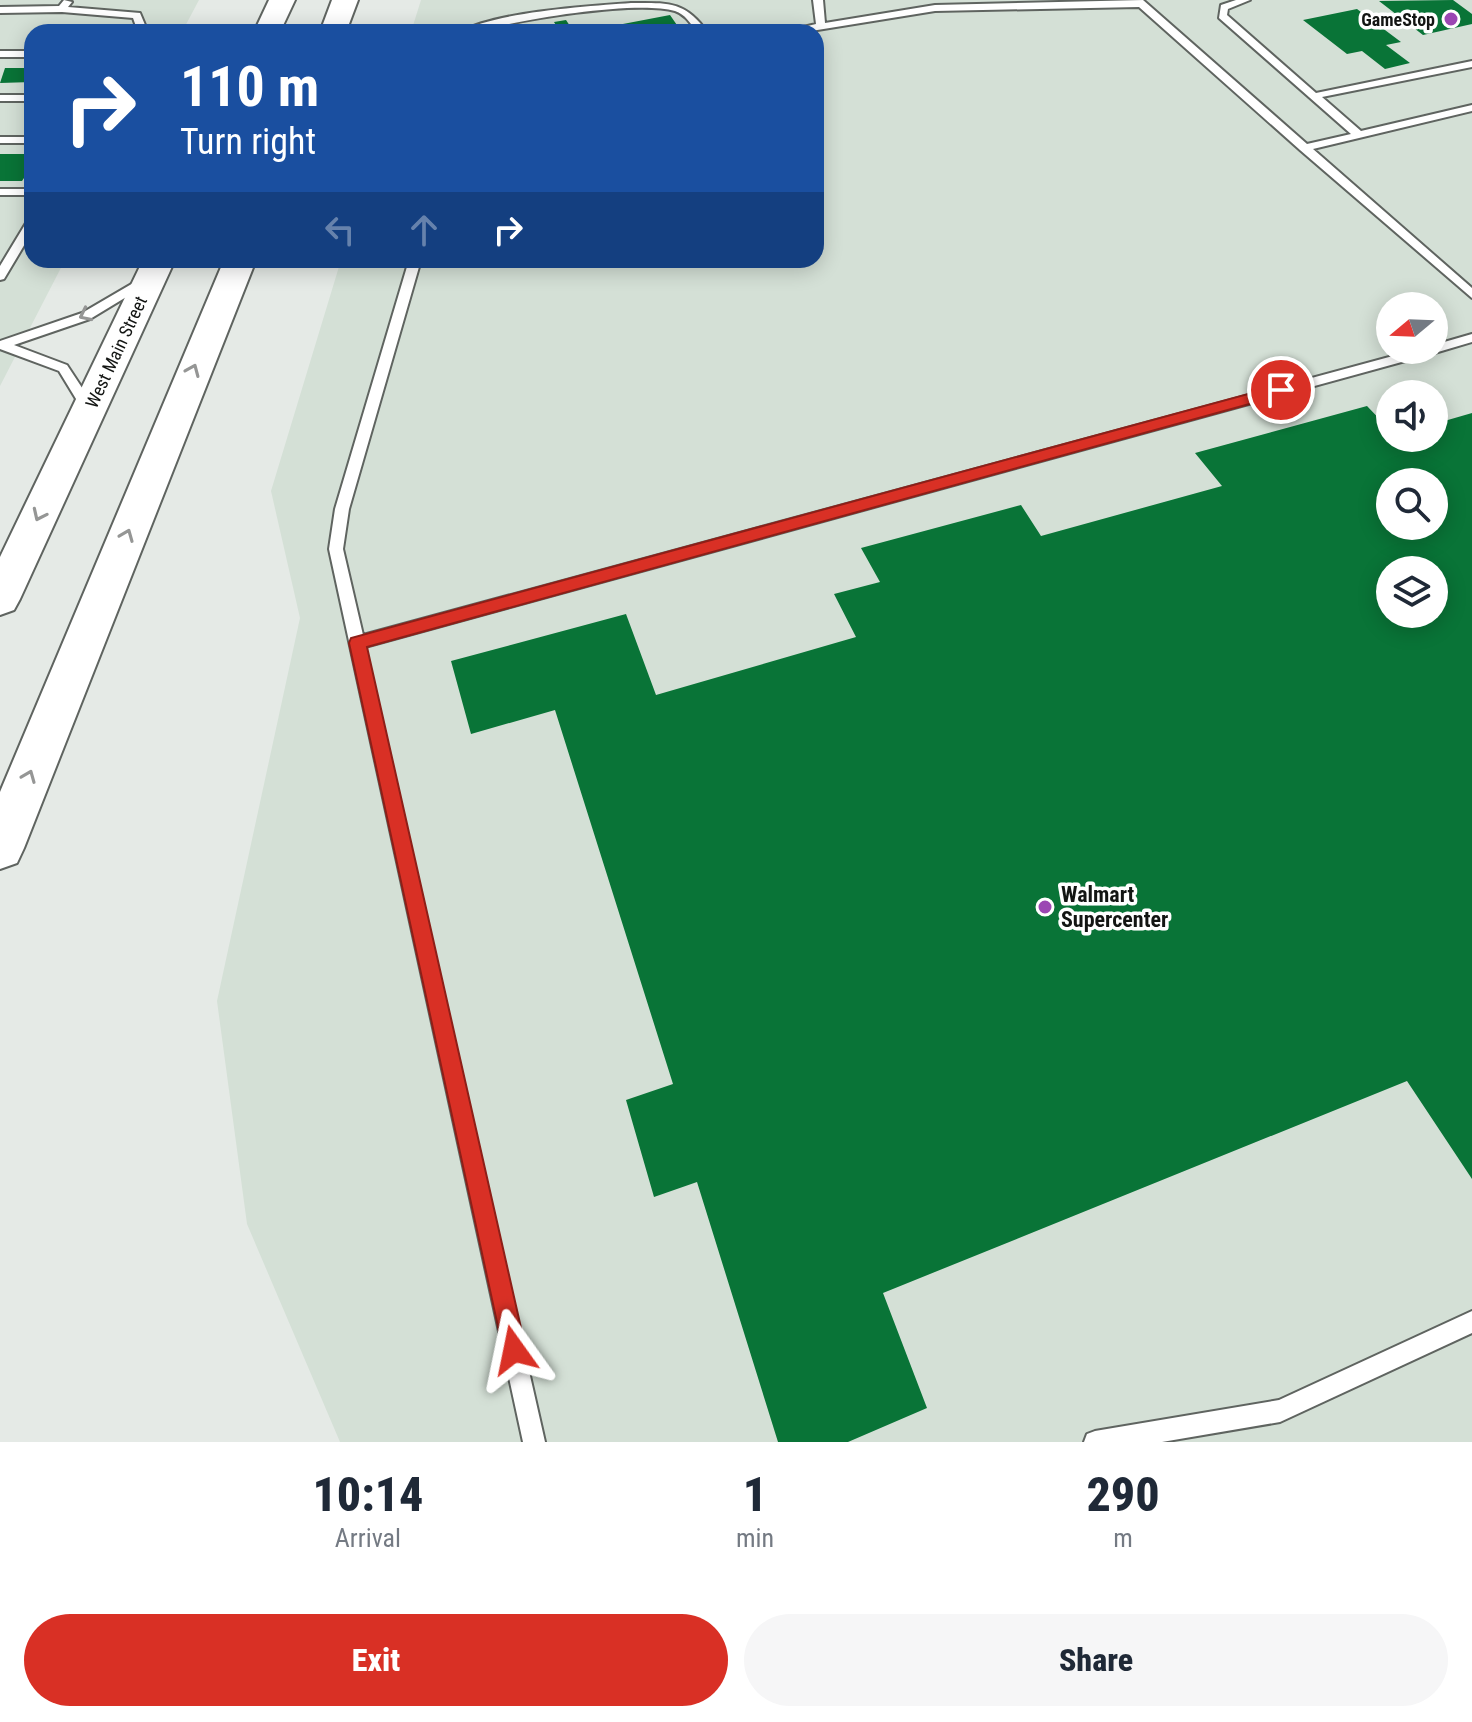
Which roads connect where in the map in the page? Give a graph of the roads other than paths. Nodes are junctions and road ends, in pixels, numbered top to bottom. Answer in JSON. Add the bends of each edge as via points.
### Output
{"nodes":[{"id":1,"x":282,"y":0,"type":"edge"},
{"id":2,"x":345,"y":0,"type":"edge"},
{"id":3,"x":818,"y":0,"type":"edge"},
{"id":4,"x":1245,"y":0,"type":"edge"},
{"id":5,"x":1138,"y":2,"type":"edge"},
{"id":6,"x":65,"y":5,"type":"edge"},
{"id":7,"x":0,"y":10,"type":"edge"},
{"id":8,"x":140,"y":24,"type":"edge"},
{"id":9,"x":271,"y":24,"type":"edge"},
{"id":10,"x":336,"y":24,"type":"edge"},
{"id":11,"x":510,"y":24,"type":"edge"},
{"id":12,"x":696,"y":24,"type":"edge"},
{"id":13,"x":821,"y":24,"type":"edge"},
{"id":14,"x":824,"y":26,"type":"edge"},
{"id":15,"x":0,"y":54,"type":"edge"},
{"id":16,"x":24,"y":54,"type":"edge"},
{"id":17,"x":1472,"y":64,"type":"edge"},
{"id":18,"x":1314,"y":96,"type":"junction"},
{"id":19,"x":0,"y":98,"type":"edge"},
{"id":20,"x":24,"y":98,"type":"edge"},
{"id":21,"x":1472,"y":108,"type":"edge"},
{"id":22,"x":1359,"y":135,"type":"junction"},
{"id":23,"x":0,"y":140,"type":"edge"},
{"id":24,"x":24,"y":140,"type":"edge"},
{"id":25,"x":1304,"y":148,"type":"junction"},
{"id":26,"x":0,"y":192,"type":"edge"},
{"id":27,"x":24,"y":192,"type":"edge"},
{"id":28,"x":24,"y":237,"type":"edge"},
{"id":29,"x":0,"y":244,"type":"edge"},
{"id":30,"x":19,"y":245,"type":"junction"},
{"id":31,"x":156,"y":268,"type":"edge"},
{"id":32,"x":237,"y":268,"type":"edge"},
{"id":33,"x":413,"y":268,"type":"edge"},
{"id":34,"x":0,"y":276,"type":"edge"},
{"id":35,"x":1472,"y":294,"type":"edge"},
{"id":36,"x":1472,"y":338,"type":"edge"},
{"id":37,"x":1,"y":345,"type":"edge"},
{"id":38,"x":1448,"y":345,"type":"edge"},
{"id":39,"x":1377,"y":364,"type":"edge"},
{"id":40,"x":89,"y":409,"type":"junction"},
{"id":41,"x":0,"y":599,"type":"edge"},
{"id":42,"x":357,"y":643,"type":"junction"},
{"id":43,"x":0,"y":848,"type":"edge"},
{"id":44,"x":1472,"y":1322,"type":"edge"},
{"id":45,"x":534,"y":1442,"type":"edge"},
{"id":46,"x":1095,"y":1442,"type":"edge"}],
"edges":[{"from":1,"to":9,"type":"main road"},
{"from":2,"to":10,"type":"main road"},
{"from":3,"to":13,"type":"lane"},
{"from":4,"to":18,"type":"lane","via":[[1224,7],[1222,16]]},
{"from":5,"to":14,"type":"lane","via":[[935,8]]},
{"from":5,"to":25,"type":"lane"},
{"from":6,"to":7,"type":"lane"},
{"from":6,"to":8,"type":"lane","via":[[137,15]]},
{"from":11,"to":12,"type":"lane","via":[[608,6],[677,8]]},
{"from":15,"to":16,"type":"lane"},
{"from":17,"to":18,"type":"lane"},
{"from":18,"to":22,"type":"lane"},
{"from":19,"to":20,"type":"lane"},
{"from":21,"to":22,"type":"lane"},
{"from":22,"to":25,"type":"lane"},
{"from":23,"to":24,"type":"lane"},
{"from":25,"to":35,"type":"lane"},
{"from":26,"to":27,"type":"lane"},
{"from":28,"to":30,"type":"lane"},
{"from":29,"to":30,"type":"lane"},
{"from":30,"to":34,"type":"lane"},
{"from":31,"to":37,"type":"lane","one_way":true,"via":[[86,316]]},
{"from":31,"to":40,"type":"main road","name":"West Main Street"},
{"from":43,"to":32,"type":"main road","one_way":true},
{"from":33,"to":42,"type":"lane","via":[[342,509],[336,549]]},
{"from":36,"to":38,"type":"lane"},
{"from":37,"to":40,"type":"lane","via":[[63,368]]},
{"from":39,"to":42,"type":"lane"},
{"from":40,"to":41,"type":"main road","name":"West Main Street","one_way":true},
{"from":42,"to":45,"type":"lane"},
{"from":44,"to":46,"type":"lane","via":[[1280,1411]]}]}
